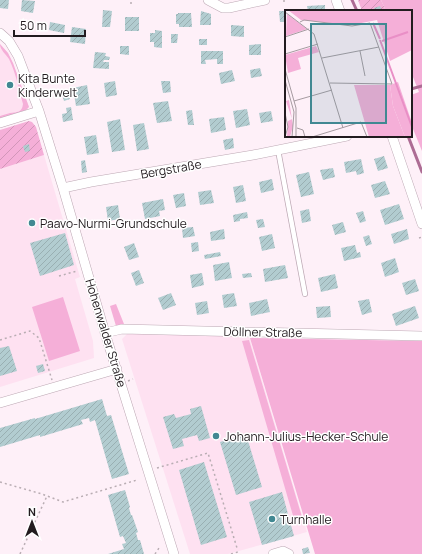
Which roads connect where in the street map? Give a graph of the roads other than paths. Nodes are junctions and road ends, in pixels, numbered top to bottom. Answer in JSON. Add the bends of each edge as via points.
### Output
{"nodes":[{"id":1,"x":208,"y":0,"type":"edge"},
{"id":2,"x":265,"y":0,"type":"edge"},
{"id":3,"x":336,"y":0,"type":"edge"},
{"id":4,"x":340,"y":10,"type":"edge"},
{"id":5,"x":0,"y":33,"type":"edge"},
{"id":6,"x":40,"y":111,"type":"junction"},
{"id":7,"x":0,"y":123,"type":"edge"},
{"id":8,"x":342,"y":137,"type":"edge"},
{"id":9,"x":392,"y":137,"type":"edge"},
{"id":10,"x":278,"y":150,"type":"junction"},
{"id":11,"x":63,"y":188,"type":"junction"},
{"id":12,"x":422,"y":224,"type":"edge"},
{"id":13,"x":305,"y":294,"type":"dead end"},
{"id":14,"x":105,"y":333,"type":"junction"},
{"id":15,"x":422,"y":336,"type":"edge"},
{"id":16,"x":117,"y":369,"type":"junction"},
{"id":17,"x":0,"y":403,"type":"edge"},
{"id":18,"x":174,"y":554,"type":"edge"},
{"id":19,"x":272,"y":554,"type":"edge"},
{"id":20,"x":289,"y":554,"type":"edge"}],
"edges":[{"from":1,"to":2,"type":"street","via":[[223,8],[229,8]]},
{"from":3,"to":4,"type":"street"},
{"from":5,"to":6,"type":"street","name":"Hohenwalder Straße","via":[[9,41],[18,56]]},
{"from":6,"to":7,"type":"street"},
{"from":6,"to":11,"type":"street","name":"Hohenwalder Straße"},
{"from":8,"to":10,"type":"street","name":"Bergstraße"},
{"from":9,"to":12,"type":"street"},
{"from":10,"to":11,"type":"street","name":"Bergstraße"},
{"from":10,"to":13,"type":"lane"},
{"from":11,"to":14,"type":"street","name":"Hohenwalder Straße"},
{"from":14,"to":15,"type":"street","name":"Döllner Straße","via":[[122,329],[244,328]]},
{"from":14,"to":16,"type":"street","name":"Hohenwalder Straße"},
{"from":16,"to":17,"type":"street"},
{"from":16,"to":18,"type":"street","name":"Hohenwalder Straße"},
{"from":19,"to":20,"type":"street","via":[[283,551]]}]}
